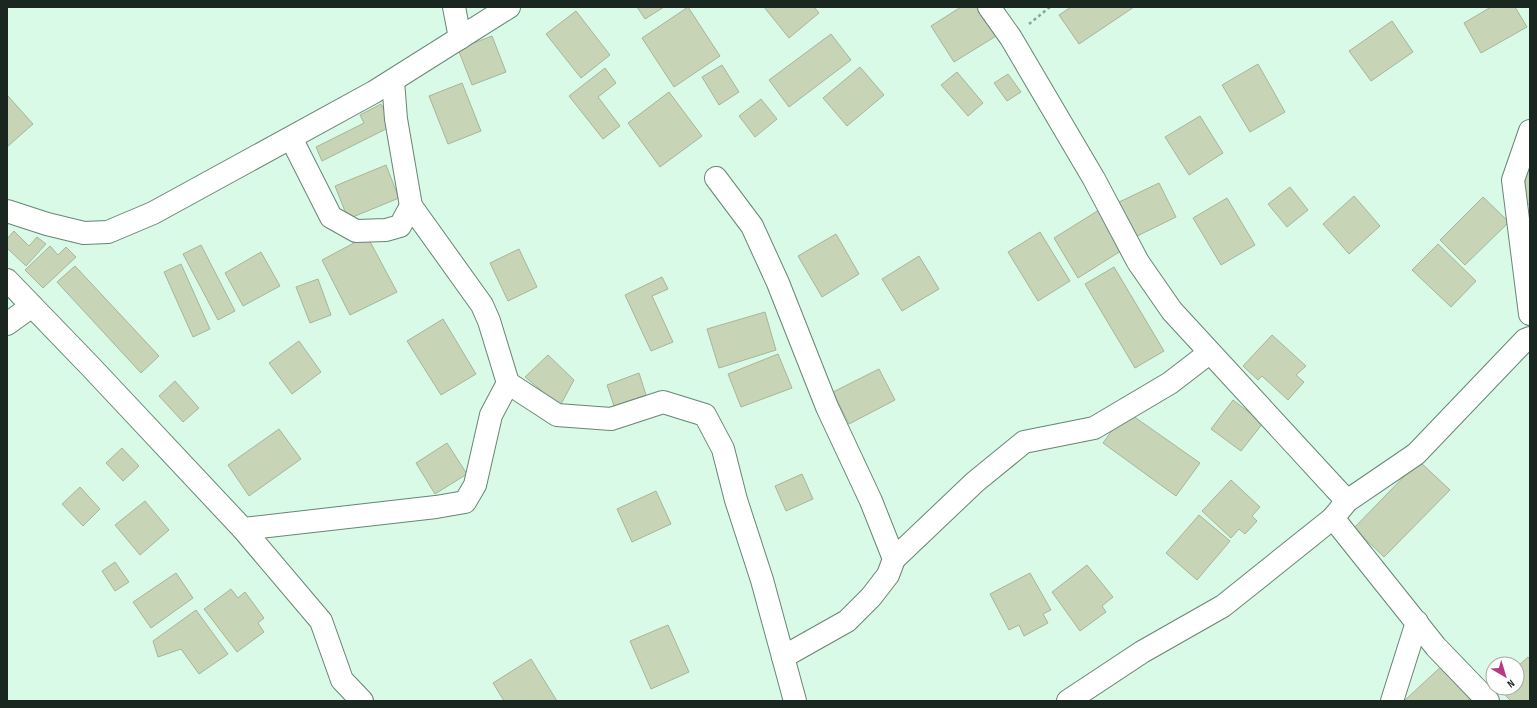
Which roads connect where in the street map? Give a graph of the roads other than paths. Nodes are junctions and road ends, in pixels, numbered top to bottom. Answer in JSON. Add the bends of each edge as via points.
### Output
{"nodes":[{"id":1,"x":454,"y":7,"type":"edge"},
{"id":2,"x":509,"y":7,"type":"edge"},
{"id":3,"x":989,"y":7,"type":"edge"},
{"id":4,"x":460,"y":38,"type":"junction"},
{"id":5,"x":393,"y":81,"type":"junction"},
{"id":6,"x":1530,"y":130,"type":"edge"},
{"id":7,"x":291,"y":138,"type":"junction"},
{"id":8,"x":716,"y":178,"type":"dead end"},
{"id":9,"x":411,"y":206,"type":"junction"},
{"id":10,"x":7,"y":211,"type":"edge"},
{"id":11,"x":7,"y":280,"type":"edge"},
{"id":12,"x":32,"y":306,"type":"junction"},
{"id":13,"x":1530,"y":314,"type":"edge"},
{"id":14,"x":7,"y":324,"type":"edge"},
{"id":15,"x":1530,"y":338,"type":"edge"},
{"id":16,"x":1209,"y":353,"type":"junction"},
{"id":17,"x":508,"y":384,"type":"junction"},
{"id":18,"x":1340,"y":509,"type":"junction"},
{"id":19,"x":243,"y":529,"type":"junction"},
{"id":20,"x":894,"y":559,"type":"junction"},
{"id":21,"x":1417,"y":622,"type":"junction"},
{"id":22,"x":783,"y":658,"type":"junction"},
{"id":23,"x":362,"y":701,"type":"edge"},
{"id":24,"x":795,"y":701,"type":"edge"},
{"id":25,"x":1068,"y":701,"type":"edge"},
{"id":26,"x":1392,"y":701,"type":"edge"},
{"id":27,"x":1488,"y":701,"type":"edge"}],
"edges":[{"from":1,"to":4,"type":"street"},
{"from":2,"to":4,"type":"street"},
{"from":3,"to":16,"type":"street","via":[[1011,38],[1090,172],[1138,262],[1172,311]]},
{"from":4,"to":5,"type":"street"},
{"from":5,"to":7,"type":"street"},
{"from":5,"to":9,"type":"street","via":[[396,119]]},
{"from":6,"to":13,"type":"street","via":[[1513,180]]},
{"from":7,"to":9,"type":"street","via":[[331,217],[356,231],[386,230],[400,226]]},
{"from":7,"to":10,"type":"street","via":[[153,213],[108,232],[84,233]]},
{"from":8,"to":20,"type":"street","via":[[752,226],[778,282],[827,407],[871,501]]},
{"from":9,"to":17,"type":"street","via":[[482,305]]},
{"from":11,"to":12,"type":"street"},
{"from":12,"to":14,"type":"street"},
{"from":12,"to":19,"type":"street"},
{"from":15,"to":18,"type":"street","via":[[1525,340],[1416,454]]},
{"from":16,"to":18,"type":"street"},
{"from":16,"to":20,"type":"street","via":[[1170,383],[1094,428],[1024,442],[975,482]]},
{"from":17,"to":19,"type":"street","via":[[491,415],[475,485],[465,502]]},
{"from":17,"to":22,"type":"street","via":[[557,415],[611,418],[664,402],[705,415],[723,449]]},
{"from":18,"to":21,"type":"street"},
{"from":18,"to":25,"type":"street","via":[[1223,606],[1142,652]]},
{"from":19,"to":23,"type":"street","via":[[321,621],[342,680]]},
{"from":20,"to":22,"type":"street","via":[[888,575],[871,598],[847,621]]},
{"from":21,"to":26,"type":"street"},
{"from":21,"to":27,"type":"street","via":[[1436,647]]},
{"from":22,"to":24,"type":"street"}]}
